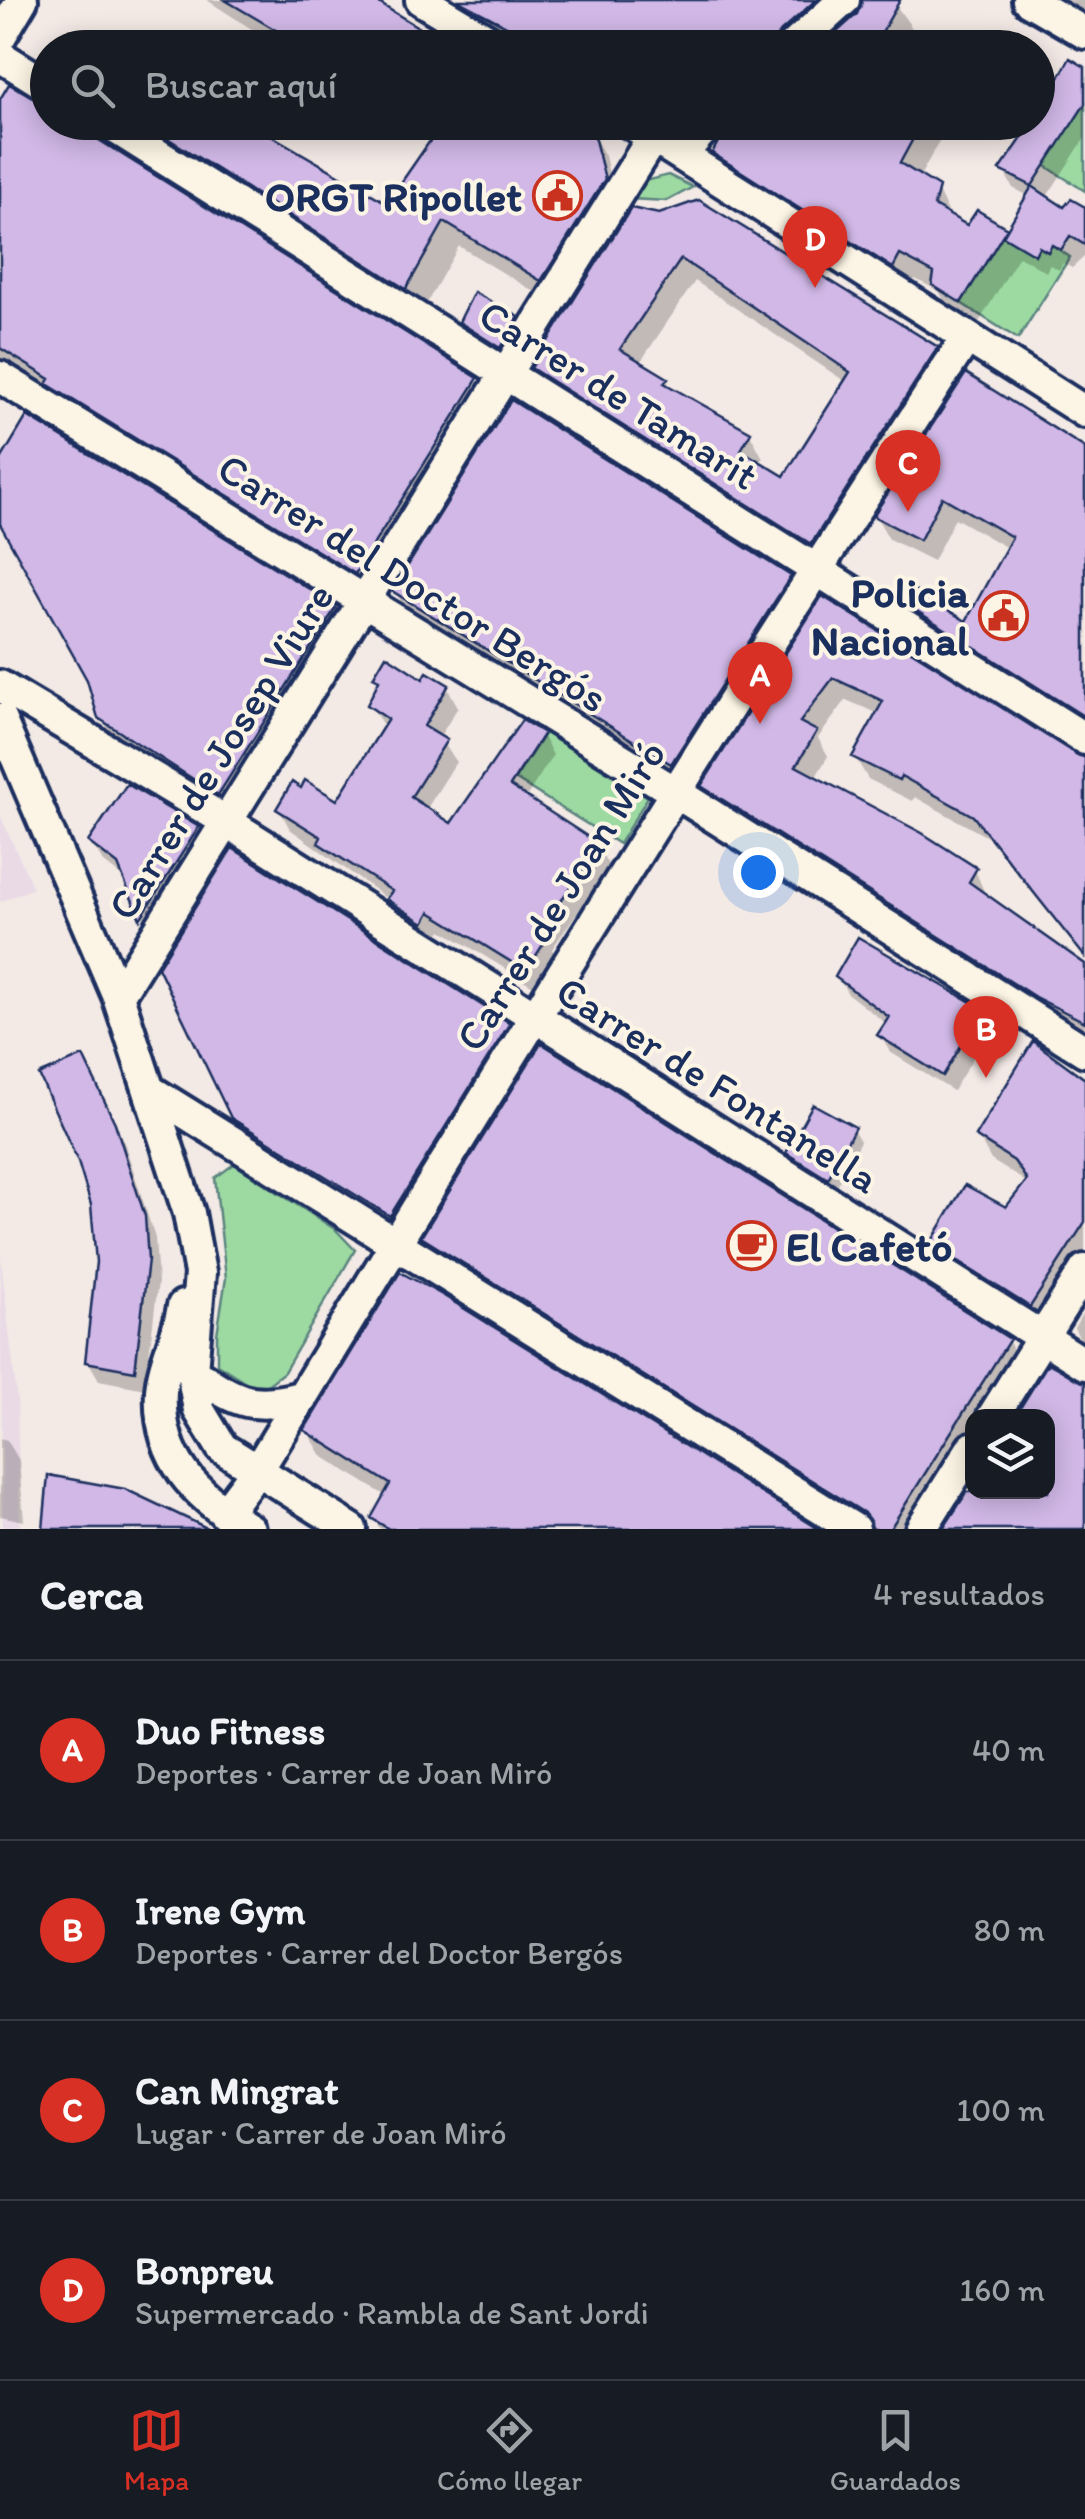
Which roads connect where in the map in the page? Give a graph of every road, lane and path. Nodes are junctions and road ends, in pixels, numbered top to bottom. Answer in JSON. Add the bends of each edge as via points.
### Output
{"nodes":[{"id":1,"x":22,"y":0,"type":"edge"},
{"id":2,"x":421,"y":0,"type":"edge"},
{"id":3,"x":844,"y":0,"type":"edge"},
{"id":4,"x":1028,"y":0,"type":"edge"},
{"id":5,"x":459,"y":10,"type":"edge"},
{"id":6,"x":481,"y":30,"type":"edge"},
{"id":7,"x":811,"y":30,"type":"edge"},
{"id":8,"x":1085,"y":33,"type":"edge"},
{"id":9,"x":0,"y":37,"type":"edge"},
{"id":10,"x":0,"y":56,"type":"edge"},
{"id":11,"x":30,"y":75,"type":"edge"},
{"id":12,"x":135,"y":140,"type":"edge"},
{"id":13,"x":638,"y":140,"type":"edge"},
{"id":14,"x":658,"y":140,"type":"edge"},
{"id":15,"x":694,"y":140,"type":"edge"},
{"id":16,"x":682,"y":154,"type":"junction"},
{"id":17,"x":966,"y":337,"type":"junction"},
{"id":18,"x":504,"y":372,"type":"junction"},
{"id":19,"x":0,"y":378,"type":"edge"},
{"id":20,"x":1085,"y":412,"type":"edge"},
{"id":21,"x":819,"y":570,"type":"junction"},
{"id":22,"x":362,"y":603,"type":"junction"},
{"id":23,"x":0,"y":686,"type":"edge"},
{"id":24,"x":0,"y":719,"type":"edge"},
{"id":25,"x":1085,"y":739,"type":"edge"},
{"id":26,"x":674,"y":792,"type":"junction"},
{"id":27,"x":224,"y":820,"type":"junction"},
{"id":28,"x":118,"y":996,"type":"junction"},
{"id":29,"x":533,"y":1019,"type":"junction"},
{"id":30,"x":1085,"y":1051,"type":"edge"},
{"id":31,"x":149,"y":1090,"type":"junction"},
{"id":32,"x":189,"y":1213,"type":"junction"},
{"id":33,"x":394,"y":1240,"type":"junction"},
{"id":34,"x":1085,"y":1270,"type":"edge"},
{"id":35,"x":1044,"y":1336,"type":"junction"},
{"id":36,"x":1085,"y":1364,"type":"edge"},
{"id":37,"x":192,"y":1371,"type":"junction"},
{"id":38,"x":300,"y":1397,"type":"junction"},
{"id":39,"x":997,"y":1409,"type":"edge"},
{"id":40,"x":965,"y":1459,"type":"edge"},
{"id":41,"x":257,"y":1470,"type":"junction"},
{"id":42,"x":236,"y":1515,"type":"edge"},
{"id":43,"x":351,"y":1529,"type":"edge"},
{"id":44,"x":854,"y":1529,"type":"edge"},
{"id":45,"x":921,"y":1529,"type":"edge"}],
"edges":[{"from":1,"to":9,"type":"street"},
{"from":2,"to":5,"type":"street"},
{"from":3,"to":7,"type":"street"},
{"from":4,"to":8,"type":"street"},
{"from":5,"to":6,"type":"street"},
{"from":10,"to":11,"type":"street"},
{"from":12,"to":18,"type":"street","name":"Carrer de Tamarit"},
{"from":13,"to":18,"type":"street","name":"Carrer de Josep Viure","via":[[620,195]]},
{"from":14,"to":16,"type":"street"},
{"from":15,"to":16,"type":"street"},
{"from":16,"to":17,"type":"street"},
{"from":17,"to":20,"type":"street"},
{"from":17,"to":21,"type":"street","name":"Carrer de Joan Miró"},
{"from":18,"to":21,"type":"street","name":"Carrer de Tamarit"},
{"from":18,"to":22,"type":"street","name":"Carrer de Josep Viure"},
{"from":19,"to":22,"type":"street","name":"Carrer del Doctor Bergós"},
{"from":21,"to":25,"type":"street","name":"Carrer de Tamarit"},
{"from":21,"to":26,"type":"street","name":"Carrer de Joan Miró"},
{"from":22,"to":26,"type":"street","name":"Carrer del Doctor Bergós"},
{"from":22,"to":27,"type":"street","name":"Carrer de Josep Viure"},
{"from":23,"to":27,"type":"street","name":"Carrer de Fontanella"},
{"from":24,"to":28,"type":"street"},
{"from":26,"to":29,"type":"street","name":"Carrer de Joan Miró"},
{"from":26,"to":30,"type":"street","name":"Carrer del Doctor Bergós"},
{"from":27,"to":28,"type":"street","name":"Carrer de Josep Viure"},
{"from":27,"to":29,"type":"street","name":"Carrer de Fontanella"},
{"from":28,"to":31,"type":"street"},
{"from":29,"to":33,"type":"street","name":"Carrer de Joan Miró"},
{"from":29,"to":35,"type":"street","name":"Carrer de Fontanella"},
{"from":31,"to":32,"type":"street"},
{"from":31,"to":33,"type":"street"},
{"from":32,"to":37,"type":"street","via":[[200,1274]]},
{"from":32,"to":42,"type":"street","via":[[182,1312],[161,1390],[168,1445],[192,1488]]},
{"from":33,"to":38,"type":"street","name":"Carrer de Joan Miró"},
{"from":33,"to":44,"type":"street"},
{"from":34,"to":35,"type":"street"},
{"from":35,"to":36,"type":"street","name":"Carrer de Fontanella"},
{"from":35,"to":39,"type":"street"},
{"from":37,"to":38,"type":"street","via":[[238,1402]]},
{"from":37,"to":41,"type":"street","via":[[200,1410],[222,1448]]},
{"from":38,"to":41,"type":"street","name":"Carrer de Joan Miró"},
{"from":40,"to":45,"type":"street"},
{"from":41,"to":42,"type":"street","name":"Carrer de Joan Miró"},
{"from":41,"to":43,"type":"street"}]}
